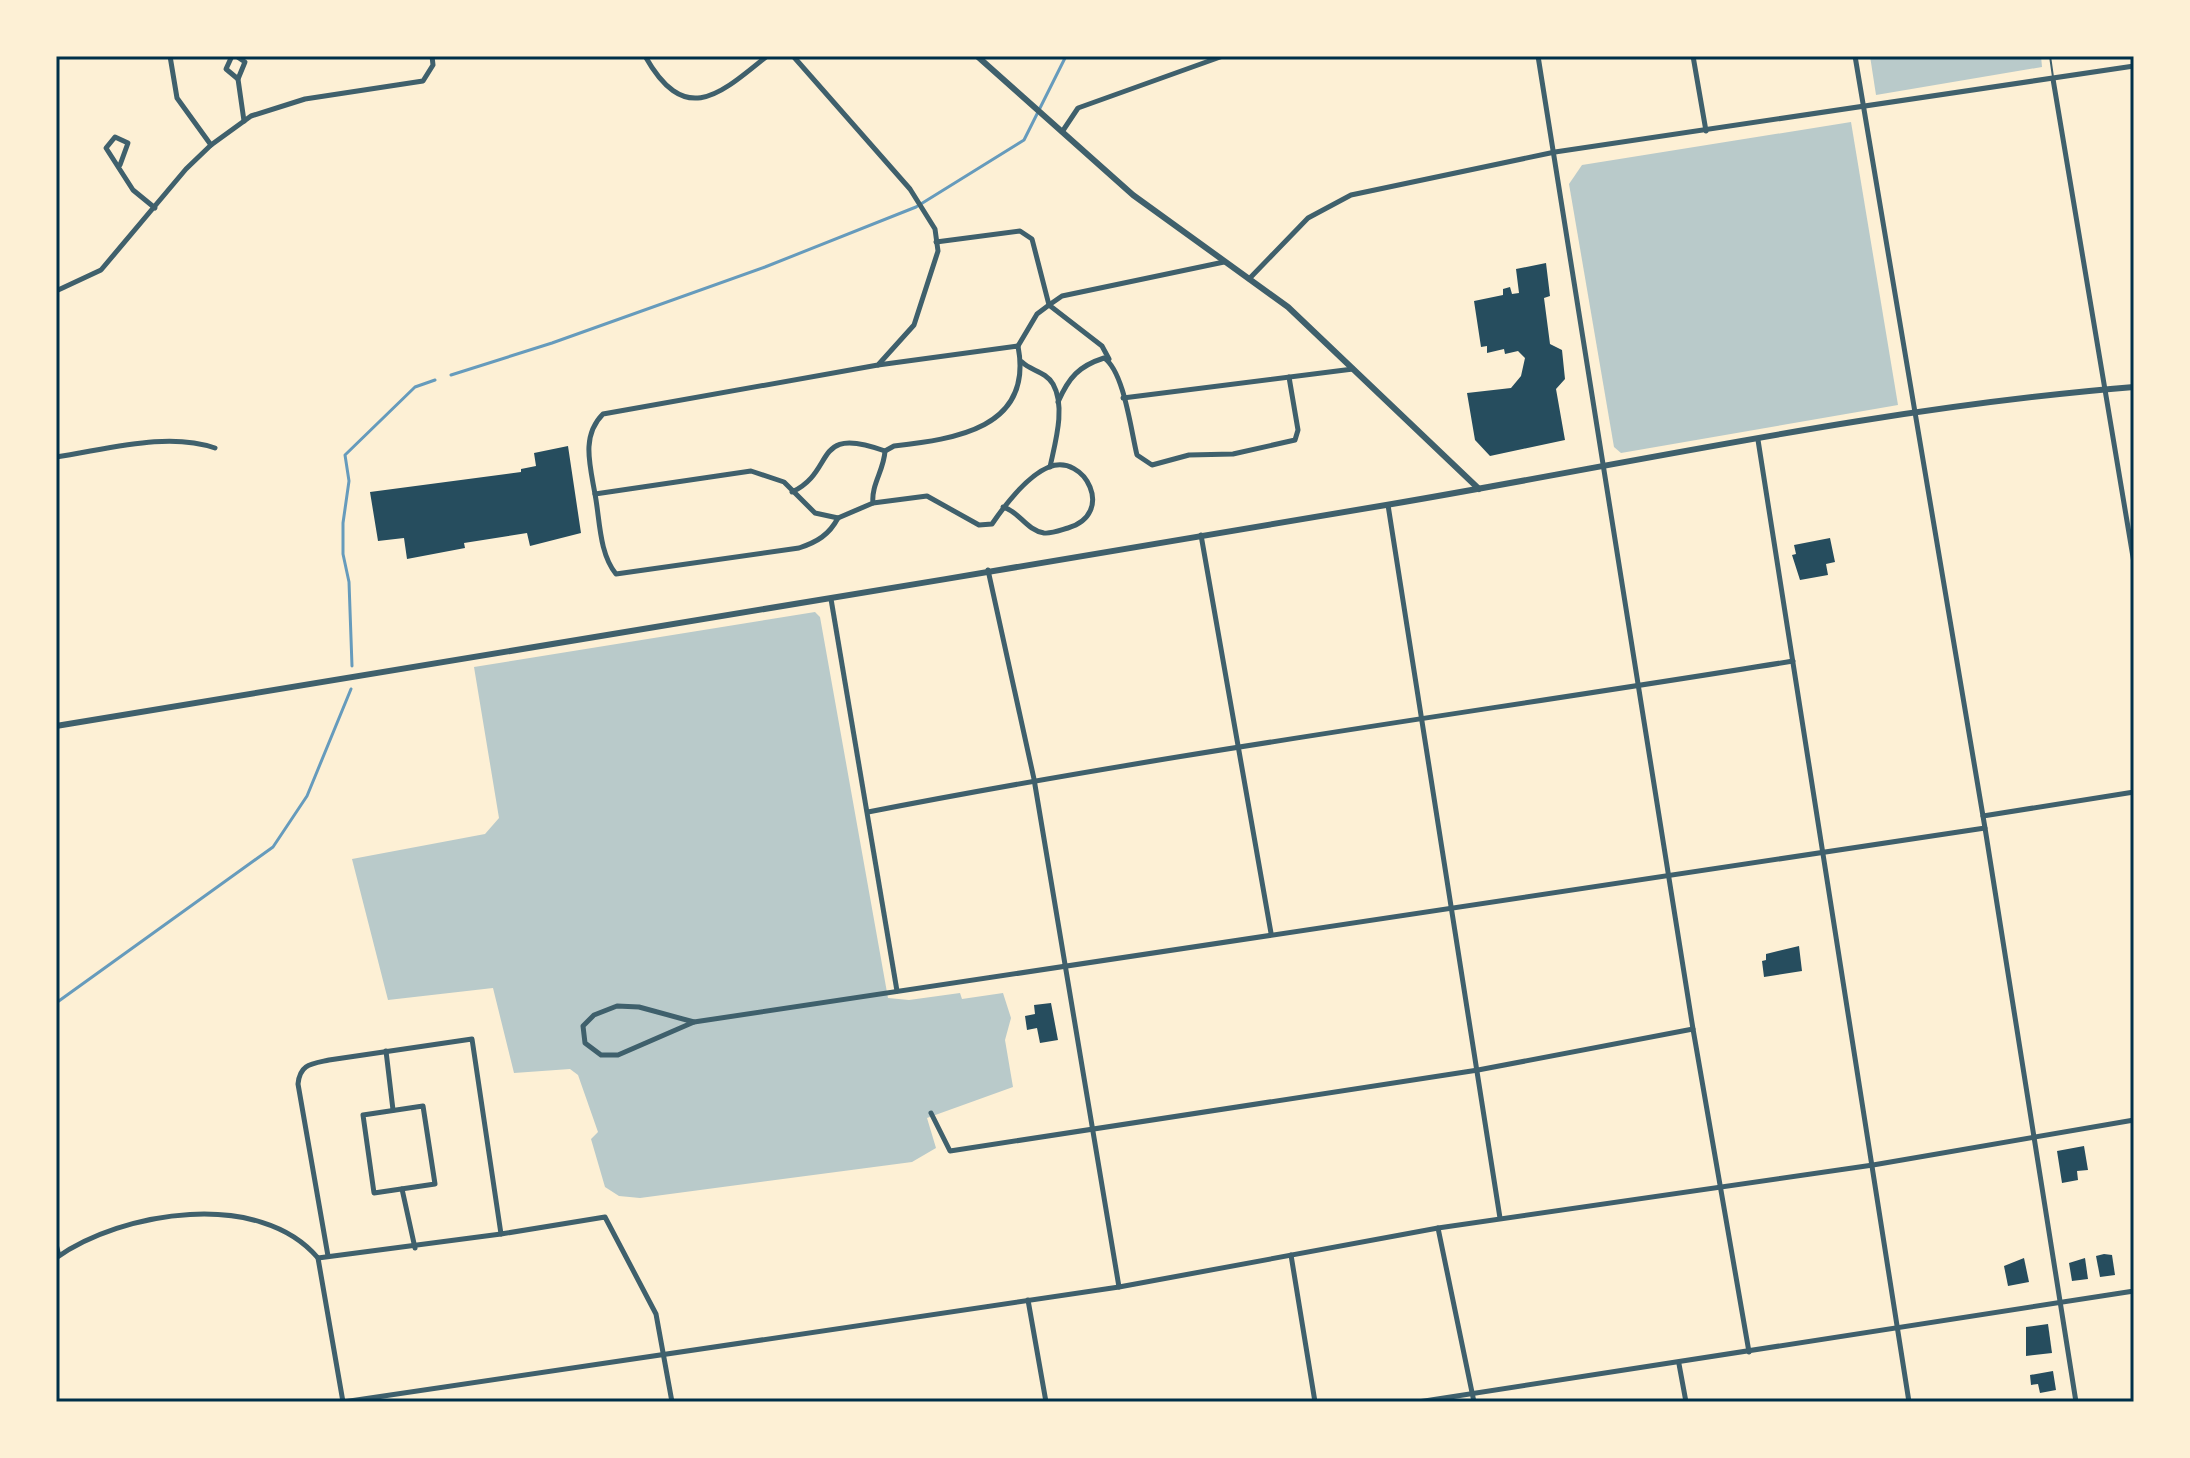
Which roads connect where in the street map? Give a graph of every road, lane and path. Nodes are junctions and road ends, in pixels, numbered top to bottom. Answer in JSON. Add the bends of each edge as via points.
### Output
{"nodes":[{"id":1,"x":170,"y":56,"type":"edge"},
{"id":2,"x":234,"y":56,"type":"edge"},
{"id":3,"x":432,"y":56,"type":"edge"},
{"id":4,"x":645,"y":56,"type":"edge"},
{"id":5,"x":767,"y":56,"type":"edge"},
{"id":6,"x":793,"y":56,"type":"edge"},
{"id":7,"x":977,"y":56,"type":"edge"},
{"id":8,"x":1223,"y":56,"type":"edge"},
{"id":9,"x":1538,"y":56,"type":"edge"},
{"id":10,"x":1693,"y":56,"type":"edge"},
{"id":11,"x":1855,"y":56,"type":"edge"},
{"id":12,"x":2050,"y":56,"type":"edge"},
{"id":13,"x":2134,"y":66,"type":"edge"},
{"id":14,"x":238,"y":79,"type":"junction"},
{"id":15,"x":2053,"y":79,"type":"junction"},
{"id":16,"x":1865,"y":108,"type":"junction"},
{"id":17,"x":244,"y":121,"type":"junction"},
{"id":18,"x":1706,"y":131,"type":"junction"},
{"id":19,"x":1062,"y":132,"type":"junction"},
{"id":20,"x":211,"y":145,"type":"junction"},
{"id":21,"x":1555,"y":152,"type":"junction"},
{"id":22,"x":120,"y":165,"type":"junction"},
{"id":23,"x":155,"y":208,"type":"junction"},
{"id":24,"x":936,"y":242,"type":"junction"},
{"id":25,"x":1224,"y":262,"type":"junction"},
{"id":26,"x":1249,"y":279,"type":"junction"},
{"id":27,"x":56,"y":291,"type":"edge"},
{"id":28,"x":1049,"y":305,"type":"junction"},
{"id":29,"x":1018,"y":346,"type":"junction"},
{"id":30,"x":1021,"y":361,"type":"junction"},
{"id":31,"x":1112,"y":363,"type":"junction"},
{"id":32,"x":878,"y":365,"type":"junction"},
{"id":33,"x":1353,"y":369,"type":"junction"},
{"id":34,"x":1289,"y":377,"type":"junction"},
{"id":35,"x":1067,"y":382,"type":"junction"},
{"id":36,"x":1053,"y":384,"type":"junction"},
{"id":37,"x":2134,"y":387,"type":"edge"},
{"id":38,"x":2105,"y":389,"type":"junction"},
{"id":39,"x":1123,"y":398,"type":"junction"},
{"id":40,"x":1058,"y":402,"type":"junction"},
{"id":41,"x":1915,"y":413,"type":"junction"},
{"id":42,"x":1758,"y":440,"type":"junction"},
{"id":43,"x":215,"y":448,"type":"dead end"},
{"id":44,"x":885,"y":451,"type":"junction"},
{"id":45,"x":56,"y":457,"type":"edge"},
{"id":46,"x":1605,"y":466,"type":"junction"},
{"id":47,"x":1050,"y":467,"type":"junction"},
{"id":48,"x":1479,"y":489,"type":"junction"},
{"id":49,"x":792,"y":492,"type":"junction"},
{"id":50,"x":595,"y":494,"type":"junction"},
{"id":51,"x":873,"y":503,"type":"junction"},
{"id":52,"x":1388,"y":505,"type":"junction"},
{"id":53,"x":1003,"y":507,"type":"junction"},
{"id":54,"x":838,"y":518,"type":"junction"},
{"id":55,"x":1200,"y":534,"type":"junction"},
{"id":56,"x":2134,"y":563,"type":"edge"},
{"id":57,"x":988,"y":570,"type":"junction"},
{"id":58,"x":831,"y":599,"type":"junction"},
{"id":59,"x":1793,"y":661,"type":"junction"},
{"id":60,"x":1640,"y":685,"type":"junction"},
{"id":61,"x":1421,"y":716,"type":"junction"},
{"id":62,"x":56,"y":725,"type":"edge"},
{"id":63,"x":1240,"y":748,"type":"junction"},
{"id":64,"x":1034,"y":779,"type":"junction"},
{"id":65,"x":2134,"y":792,"type":"edge"},
{"id":66,"x":868,"y":812,"type":"junction"},
{"id":67,"x":1983,"y":816,"type":"junction"},
{"id":68,"x":1985,"y":828,"type":"junction"},
{"id":69,"x":1821,"y":852,"type":"junction"},
{"id":70,"x":1668,"y":873,"type":"junction"},
{"id":71,"x":1451,"y":910,"type":"junction"},
{"id":72,"x":1271,"y":933,"type":"junction"},
{"id":73,"x":1064,"y":968,"type":"junction"},
{"id":74,"x":897,"y":991,"type":"junction"},
{"id":75,"x":694,"y":1022,"type":"junction"},
{"id":76,"x":1693,"y":1029,"type":"junction"},
{"id":77,"x":386,"y":1051,"type":"junction"},
{"id":78,"x":1478,"y":1070,"type":"junction"},
{"id":79,"x":393,"y":1110,"type":"junction"},
{"id":80,"x":931,"y":1113,"type":"dead end"},
{"id":81,"x":2134,"y":1120,"type":"edge"},
{"id":82,"x":1094,"y":1132,"type":"junction"},
{"id":83,"x":2034,"y":1137,"type":"junction"},
{"id":84,"x":1873,"y":1165,"type":"junction"},
{"id":85,"x":1721,"y":1187,"type":"junction"},
{"id":86,"x":402,"y":1189,"type":"junction"},
{"id":87,"x":1500,"y":1218,"type":"junction"},
{"id":88,"x":1438,"y":1228,"type":"junction"},
{"id":89,"x":501,"y":1234,"type":"junction"},
{"id":90,"x":56,"y":1238,"type":"edge"},
{"id":91,"x":415,"y":1248,"type":"junction"},
{"id":92,"x":1291,"y":1255,"type":"junction"},
{"id":93,"x":58,"y":1256,"type":"edge"},
{"id":94,"x":328,"y":1256,"type":"junction"},
{"id":95,"x":318,"y":1258,"type":"junction"},
{"id":96,"x":1119,"y":1287,"type":"junction"},
{"id":97,"x":2134,"y":1291,"type":"edge"},
{"id":98,"x":1028,"y":1300,"type":"junction"},
{"id":99,"x":2061,"y":1303,"type":"junction"},
{"id":100,"x":1899,"y":1329,"type":"junction"},
{"id":101,"x":1749,"y":1352,"type":"junction"},
{"id":102,"x":667,"y":1357,"type":"junction"},
{"id":103,"x":1679,"y":1364,"type":"junction"},
{"id":104,"x":1472,"y":1393,"type":"junction"},
{"id":105,"x":343,"y":1402,"type":"edge"},
{"id":106,"x":672,"y":1402,"type":"edge"},
{"id":107,"x":1046,"y":1402,"type":"edge"},
{"id":108,"x":1315,"y":1402,"type":"edge"},
{"id":109,"x":1418,"y":1402,"type":"edge"},
{"id":110,"x":1474,"y":1402,"type":"edge"},
{"id":111,"x":1686,"y":1402,"type":"edge"},
{"id":112,"x":1909,"y":1402,"type":"edge"},
{"id":113,"x":2076,"y":1402,"type":"edge"}],
"edges":[{"from":1,"to":20,"type":"street","via":[[177,98]]},
{"from":2,"to":14,"type":"street","via":[[226,69]]},
{"from":2,"to":14,"type":"street","via":[[245,62]]},
{"from":3,"to":17,"type":"street","via":[[423,81],[305,99]]},
{"from":4,"to":5,"type":"street","via":[[663,86],[682,96],[704,98],[728,87]]},
{"from":6,"to":24,"type":"street","via":[[918,200],[935,229]]},
{"from":7,"to":19,"type":"street"},
{"from":8,"to":19,"type":"street","via":[[1078,108]]},
{"from":9,"to":21,"type":"street"},
{"from":10,"to":18,"type":"street"},
{"from":11,"to":16,"type":"street"},
{"from":12,"to":15,"type":"lane"},
{"from":13,"to":15,"type":"street"},
{"from":14,"to":17,"type":"street"},
{"from":15,"to":16,"type":"street"},
{"from":15,"to":38,"type":"street"},
{"from":16,"to":18,"type":"street"},
{"from":16,"to":41,"type":"street"},
{"from":17,"to":20,"type":"street"},
{"from":18,"to":21,"type":"street"},
{"from":19,"to":25,"type":"street","via":[[1133,195]]},
{"from":20,"to":23,"type":"street"},
{"from":21,"to":26,"type":"street","via":[[1351,195],[1308,218]]},
{"from":21,"to":46,"type":"street"},
{"from":22,"to":22,"type":"street","via":[[106,148],[115,137],[128,143]]},
{"from":22,"to":23,"type":"street","via":[[133,190]]},
{"from":23,"to":27,"type":"street","via":[[101,270]]},
{"from":24,"to":28,"type":"street","via":[[1020,231],[1032,239]]},
{"from":24,"to":32,"type":"street","via":[[928,290],[914,325]]},
{"from":25,"to":26,"type":"street"},
{"from":25,"to":28,"type":"street","via":[[1062,296]]},
{"from":26,"to":33,"type":"street","via":[[1288,307]]},
{"from":28,"to":29,"type":"street","via":[[1037,314]]},
{"from":28,"to":31,"type":"street","via":[[1102,346]]},
{"from":29,"to":30,"type":"street"},
{"from":29,"to":32,"type":"street"},
{"from":30,"to":36,"type":"street"},
{"from":30,"to":44,"type":"street","via":[[1012,396],[986,425],[970,434]]},
{"from":31,"to":35,"type":"street","via":[[1104,358],[1082,365]]},
{"from":31,"to":39,"type":"street"},
{"from":32,"to":50,"type":"street","via":[[603,414],[591,426],[588,444]]},
{"from":33,"to":34,"type":"street"},
{"from":33,"to":48,"type":"street"},
{"from":34,"to":39,"type":"street"},
{"from":34,"to":39,"type":"street","via":[[1295,440],[1233,454],[1189,455],[1167,464],[1152,465],[1137,455]]},
{"from":35,"to":36,"type":"street"},
{"from":35,"to":40,"type":"street"},
{"from":36,"to":40,"type":"street"},
{"from":37,"to":38,"type":"street"},
{"from":38,"to":41,"type":"street"},
{"from":38,"to":56,"type":"street"},
{"from":40,"to":47,"type":"street"},
{"from":41,"to":42,"type":"street"},
{"from":41,"to":67,"type":"street"},
{"from":42,"to":46,"type":"street"},
{"from":42,"to":59,"type":"street"},
{"from":43,"to":45,"type":"street","via":[[198,442],[161,442]]},
{"from":44,"to":49,"type":"street","via":[[861,442],[841,442]]},
{"from":44,"to":51,"type":"street"},
{"from":46,"to":48,"type":"street"},
{"from":46,"to":60,"type":"street"},
{"from":47,"to":53,"type":"street"},
{"from":47,"to":53,"type":"street","via":[[1069,466],[1087,478],[1094,495],[1092,511],[1080,524],[1046,534]]},
{"from":48,"to":52,"type":"street"},
{"from":49,"to":50,"type":"street","via":[[784,482],[751,471]]},
{"from":49,"to":54,"type":"street","via":[[815,513]]},
{"from":50,"to":54,"type":"street","via":[[609,565],[616,574],[799,548],[832,530]]},
{"from":51,"to":53,"type":"street","via":[[927,496],[979,525],[992,524]]},
{"from":51,"to":54,"type":"street"},
{"from":52,"to":55,"type":"street"},
{"from":52,"to":61,"type":"street"},
{"from":55,"to":57,"type":"street"},
{"from":55,"to":63,"type":"street"},
{"from":57,"to":58,"type":"street"},
{"from":57,"to":64,"type":"street"},
{"from":58,"to":62,"type":"street"},
{"from":58,"to":66,"type":"street"},
{"from":59,"to":60,"type":"street"},
{"from":59,"to":69,"type":"street"},
{"from":60,"to":61,"type":"street"},
{"from":60,"to":70,"type":"street"},
{"from":61,"to":63,"type":"street"},
{"from":61,"to":71,"type":"street"},
{"from":63,"to":64,"type":"street"},
{"from":63,"to":72,"type":"street"},
{"from":64,"to":66,"type":"street"},
{"from":64,"to":73,"type":"street"},
{"from":65,"to":67,"type":"street"},
{"from":66,"to":74,"type":"street"},
{"from":67,"to":68,"type":"street"},
{"from":68,"to":69,"type":"street"},
{"from":68,"to":83,"type":"street"},
{"from":69,"to":70,"type":"street"},
{"from":69,"to":84,"type":"street"},
{"from":70,"to":71,"type":"street"},
{"from":70,"to":76,"type":"street"},
{"from":71,"to":72,"type":"street"},
{"from":71,"to":78,"type":"street"},
{"from":72,"to":73,"type":"street"},
{"from":73,"to":74,"type":"street"},
{"from":73,"to":82,"type":"street"},
{"from":74,"to":75,"type":"street"},
{"from":75,"to":75,"type":"street","via":[[622,1005],[591,1017],[582,1034],[594,1051],[612,1056]]},
{"from":76,"to":78,"type":"street"},
{"from":76,"to":85,"type":"street"},
{"from":77,"to":79,"type":"street"},
{"from":77,"to":89,"type":"street","via":[[472,1039]]},
{"from":77,"to":94,"type":"street","via":[[307,1064],[299,1072]]},
{"from":78,"to":82,"type":"street"},
{"from":78,"to":87,"type":"street"},
{"from":79,"to":86,"type":"street","via":[[363,1115],[374,1193]]},
{"from":79,"to":86,"type":"street","via":[[423,1106],[435,1184]]},
{"from":80,"to":82,"type":"street","via":[[950,1151]]},
{"from":81,"to":83,"type":"street"},
{"from":82,"to":96,"type":"street"},
{"from":83,"to":84,"type":"street"},
{"from":83,"to":99,"type":"street"},
{"from":84,"to":85,"type":"street"},
{"from":84,"to":100,"type":"street"},
{"from":85,"to":87,"type":"street"},
{"from":85,"to":101,"type":"street"},
{"from":86,"to":91,"type":"street"},
{"from":87,"to":88,"type":"street"},
{"from":88,"to":92,"type":"street"},
{"from":88,"to":104,"type":"street"},
{"from":89,"to":91,"type":"street"},
{"from":89,"to":102,"type":"street","via":[[605,1217],[656,1314]]},
{"from":90,"to":93,"type":"lane"},
{"from":91,"to":94,"type":"street"},
{"from":92,"to":96,"type":"street"},
{"from":92,"to":108,"type":"street"},
{"from":93,"to":95,"type":"street","via":[[101,1233],[172,1215],[256,1223],[295,1237]]},
{"from":94,"to":95,"type":"street"},
{"from":95,"to":105,"type":"street"},
{"from":96,"to":98,"type":"street"},
{"from":97,"to":99,"type":"street"},
{"from":98,"to":102,"type":"street"},
{"from":98,"to":107,"type":"street"},
{"from":99,"to":100,"type":"street"},
{"from":99,"to":113,"type":"street"},
{"from":100,"to":101,"type":"street"},
{"from":100,"to":112,"type":"street"},
{"from":101,"to":103,"type":"street"},
{"from":102,"to":105,"type":"street"},
{"from":102,"to":106,"type":"street"},
{"from":103,"to":104,"type":"street"},
{"from":103,"to":111,"type":"street"},
{"from":104,"to":109,"type":"street"},
{"from":104,"to":110,"type":"street"}]}
